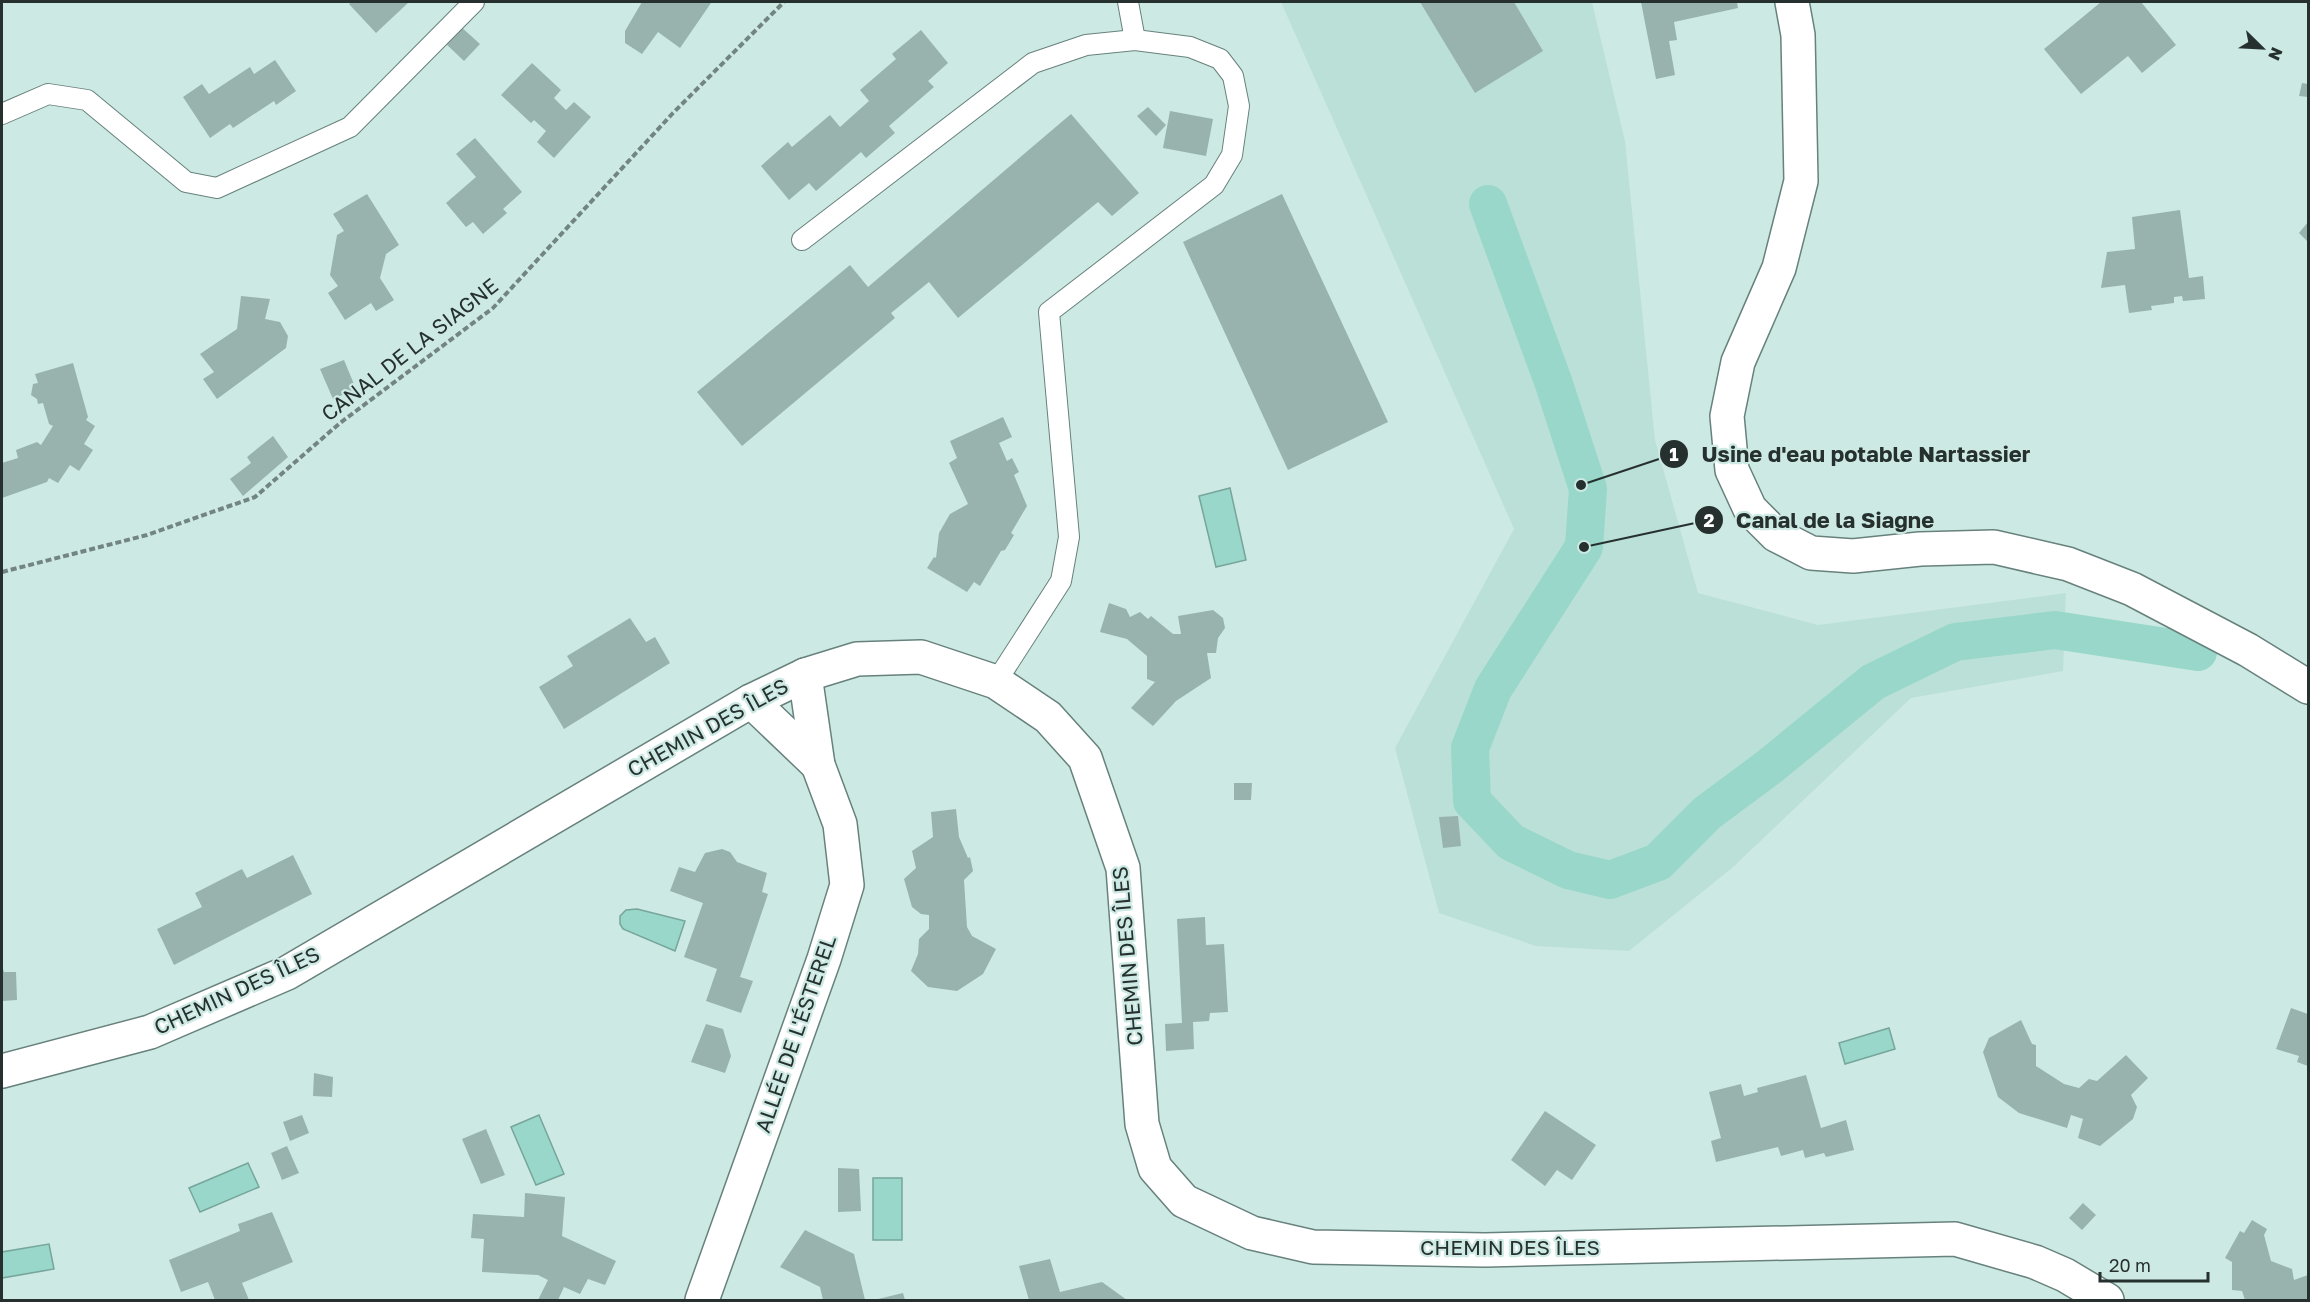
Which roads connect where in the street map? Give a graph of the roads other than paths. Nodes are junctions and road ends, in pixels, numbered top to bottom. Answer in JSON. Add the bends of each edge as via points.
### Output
{"nodes":[{"id":1,"x":474,"y":2,"type":"edge"},
{"id":2,"x":1128,"y":2,"type":"edge"},
{"id":3,"x":1792,"y":2,"type":"edge"},
{"id":4,"x":1135,"y":40,"type":"junction"},
{"id":5,"x":2,"y":114,"type":"edge"},
{"id":6,"x":802,"y":240,"type":"dead end"},
{"id":7,"x":805,"y":675,"type":"junction"},
{"id":8,"x":996,"y":682,"type":"junction"},
{"id":9,"x":2308,"y":687,"type":"edge"},
{"id":10,"x":751,"y":700,"type":"junction"},
{"id":11,"x":818,"y":765,"type":"junction"},
{"id":12,"x":2,"y":1071,"type":"edge"},
{"id":13,"x":702,"y":1300,"type":"edge"},
{"id":14,"x":2107,"y":1300,"type":"edge"}],
"edges":[{"from":1,"to":5,"type":"lane","via":[[350,127],[217,188],[186,182],[87,100],[48,94]]},
{"from":2,"to":4,"type":"lane"},
{"from":3,"to":9,"type":"street","via":[[1798,35],[1801,181],[1779,267],[1738,362],[1727,416],[1732,470],[1750,509],[1776,535],[1811,553],[1853,556],[1994,547],[2068,564],[2132,589],[2248,650]]},
{"from":4,"to":6,"type":"lane","via":[[1086,45],[1033,63]]},
{"from":4,"to":8,"type":"lane","via":[[1190,47],[1220,60],[1233,76],[1239,106],[1232,155],[1214,185],[1049,312],[1069,537],[1060,581]]},
{"from":7,"to":8,"type":"street","name":"CHEMIN DES ÎLES","via":[[857,659],[921,657]]},
{"from":7,"to":10,"type":"street","name":"CHEMIN DES ÎLES"},
{"from":7,"to":11,"type":"street","name":"ALLÉE DE L'ÉSTEREL"},
{"from":8,"to":14,"type":"street","name":"CHEMIN DES ÎLES","via":[[1048,717],[1085,759],[1123,868],[1142,1124],[1155,1168],[1184,1201],[1252,1233],[1313,1247],[1485,1250],[1955,1239],[2035,1262]]},
{"from":10,"to":11,"type":"street","name":"ALLÉE DE L'ÉSTEREL"},
{"from":10,"to":12,"type":"street","name":"CHEMIN DES ÎLES","via":[[287,973],[150,1032]]},
{"from":11,"to":13,"type":"street","name":"ALLÉE DE L'ÉSTEREL","via":[[840,824],[847,885]]}]}
